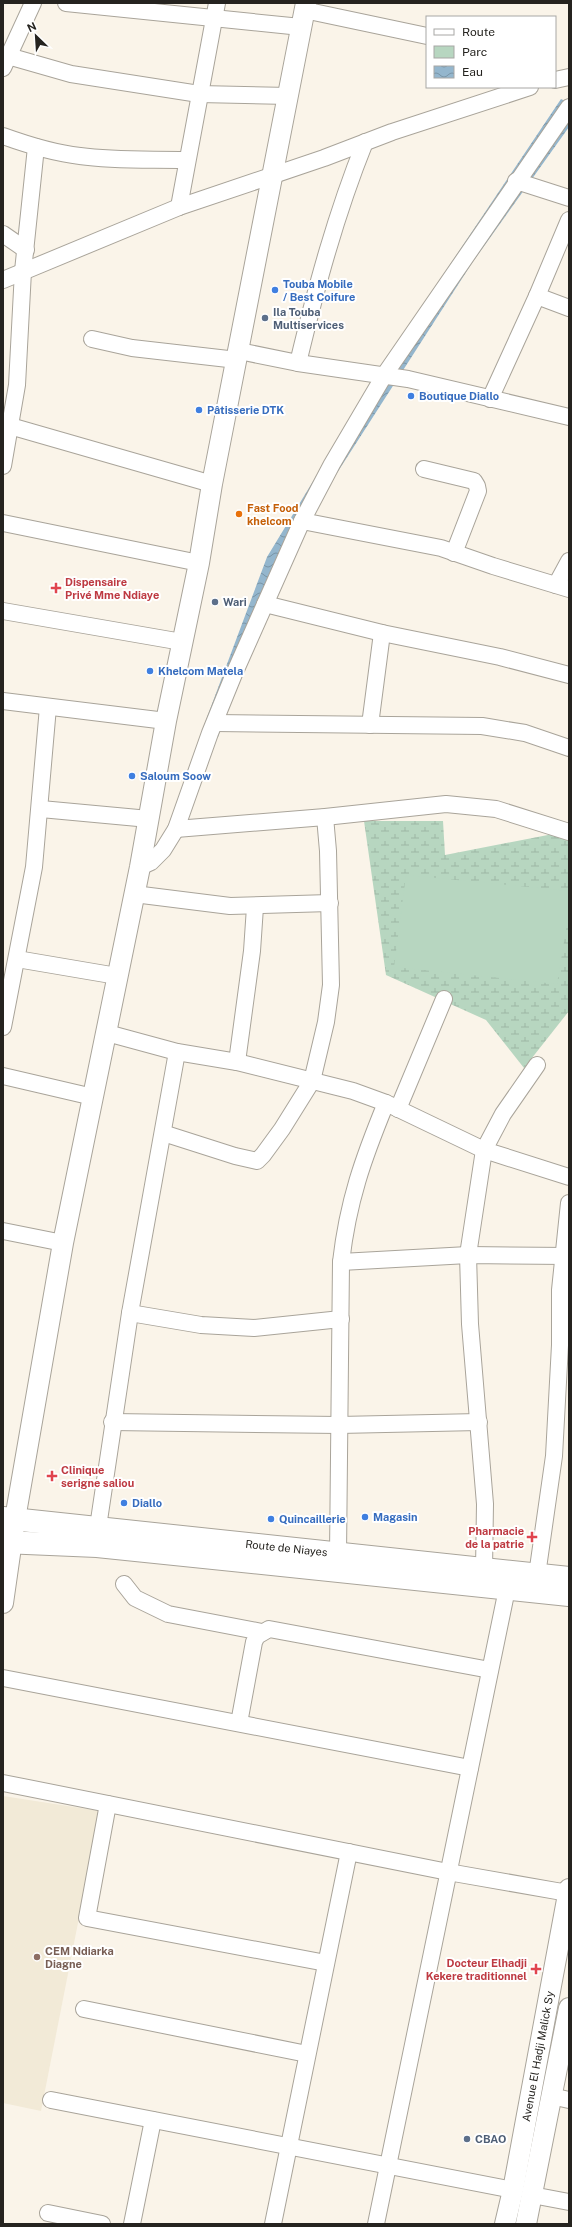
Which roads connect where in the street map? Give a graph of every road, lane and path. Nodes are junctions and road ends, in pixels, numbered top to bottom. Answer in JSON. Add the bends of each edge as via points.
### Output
{"nodes":[{"id":1,"x":33,"y":3,"type":"edge"},
{"id":2,"x":66,"y":3,"type":"edge"},
{"id":3,"x":216,"y":10,"type":"edge"},
{"id":4,"x":303,"y":13,"type":"edge"},
{"id":5,"x":426,"y":36,"type":"edge"},
{"id":6,"x":5,"y":62,"type":"edge"},
{"id":7,"x":569,"y":76,"type":"edge"},
{"id":8,"x":556,"y":80,"type":"edge"},
{"id":9,"x":526,"y":88,"type":"edge"},
{"id":10,"x":199,"y":94,"type":"junction"},
{"id":11,"x":289,"y":96,"type":"junction"},
{"id":12,"x":569,"y":107,"type":"edge"},
{"id":13,"x":3,"y":136,"type":"edge"},
{"id":14,"x":365,"y":142,"type":"junction"},
{"id":15,"x":36,"y":147,"type":"junction"},
{"id":16,"x":186,"y":160,"type":"junction"},
{"id":17,"x":272,"y":175,"type":"junction"},
{"id":18,"x":516,"y":181,"type":"junction"},
{"id":19,"x":569,"y":198,"type":"edge"},
{"id":20,"x":179,"y":208,"type":"junction"},
{"id":21,"x":569,"y":220,"type":"edge"},
{"id":22,"x":3,"y":234,"type":"edge"},
{"id":23,"x":26,"y":250,"type":"junction"},
{"id":24,"x":23,"y":271,"type":"junction"},
{"id":25,"x":3,"y":280,"type":"edge"},
{"id":26,"x":537,"y":296,"type":"junction"},
{"id":27,"x":569,"y":308,"type":"edge"},
{"id":28,"x":92,"y":339,"type":"dead end"},
{"id":29,"x":238,"y":355,"type":"junction"},
{"id":30,"x":298,"y":364,"type":"junction"},
{"id":31,"x":385,"y":374,"type":"junction"},
{"id":32,"x":490,"y":399,"type":"junction"},
{"id":33,"x":569,"y":417,"type":"edge"},
{"id":34,"x":10,"y":426,"type":"junction"},
{"id":35,"x":3,"y":466,"type":"edge"},
{"id":36,"x":424,"y":470,"type":"dead end"},
{"id":37,"x":212,"y":484,"type":"junction"},
{"id":38,"x":302,"y":521,"type":"junction"},
{"id":39,"x":3,"y":523,"type":"edge"},
{"id":40,"x":454,"y":553,"type":"junction"},
{"id":41,"x":569,"y":561,"type":"edge"},
{"id":42,"x":199,"y":563,"type":"junction"},
{"id":43,"x":563,"y":587,"type":"edge"},
{"id":44,"x":265,"y":604,"type":"junction"},
{"id":45,"x":3,"y":611,"type":"edge"},
{"id":46,"x":382,"y":633,"type":"junction"},
{"id":47,"x":182,"y":642,"type":"junction"},
{"id":48,"x":569,"y":675,"type":"edge"},
{"id":49,"x":3,"y":701,"type":"edge"},
{"id":50,"x":48,"y":707,"type":"junction"},
{"id":51,"x":166,"y":721,"type":"junction"},
{"id":52,"x":215,"y":724,"type":"junction"},
{"id":53,"x":370,"y":725,"type":"junction"},
{"id":54,"x":569,"y":748,"type":"edge"},
{"id":55,"x":41,"y":809,"type":"junction"},
{"id":56,"x":325,"y":817,"type":"junction"},
{"id":57,"x":149,"y":819,"type":"junction"},
{"id":58,"x":176,"y":829,"type":"junction"},
{"id":59,"x":569,"y":832,"type":"edge"},
{"id":60,"x":140,"y":867,"type":"junction"},
{"id":61,"x":134,"y":894,"type":"junction"},
{"id":62,"x":330,"y":903,"type":"junction"},
{"id":63,"x":255,"y":907,"type":"junction"},
{"id":64,"x":17,"y":959,"type":"junction"},
{"id":65,"x":117,"y":976,"type":"junction"},
{"id":66,"x":444,"y":999,"type":"dead end"},
{"id":67,"x":3,"y":1027,"type":"edge"},
{"id":68,"x":106,"y":1033,"type":"junction"},
{"id":69,"x":177,"y":1052,"type":"junction"},
{"id":70,"x":236,"y":1062,"type":"junction"},
{"id":71,"x":537,"y":1065,"type":"dead end"},
{"id":72,"x":3,"y":1076,"type":"edge"},
{"id":73,"x":312,"y":1081,"type":"junction"},
{"id":74,"x":93,"y":1097,"type":"junction"},
{"id":75,"x":392,"y":1106,"type":"junction"},
{"id":76,"x":163,"y":1133,"type":"junction"},
{"id":77,"x":484,"y":1150,"type":"junction"},
{"id":78,"x":569,"y":1177,"type":"edge"},
{"id":79,"x":569,"y":1203,"type":"edge"},
{"id":80,"x":3,"y":1231,"type":"edge"},
{"id":81,"x":63,"y":1243,"type":"junction"},
{"id":82,"x":468,"y":1254,"type":"junction"},
{"id":83,"x":566,"y":1256,"type":"edge"},
{"id":84,"x":341,"y":1262,"type":"junction"},
{"id":85,"x":130,"y":1313,"type":"junction"},
{"id":86,"x":341,"y":1319,"type":"junction"},
{"id":87,"x":565,"y":1345,"type":"edge"},
{"id":88,"x":112,"y":1422,"type":"junction"},
{"id":89,"x":479,"y":1422,"type":"junction"},
{"id":90,"x":339,"y":1425,"type":"junction"},
{"id":91,"x":9,"y":1518,"type":"edge"},
{"id":92,"x":98,"y":1527,"type":"junction"},
{"id":93,"x":7,"y":1543,"type":"edge"},
{"id":94,"x":338,"y":1555,"type":"junction"},
{"id":95,"x":484,"y":1570,"type":"junction"},
{"id":96,"x":537,"y":1575,"type":"junction"},
{"id":97,"x":569,"y":1578,"type":"edge"},
{"id":98,"x":124,"y":1584,"type":"dead end"},
{"id":99,"x":506,"y":1589,"type":"junction"},
{"id":100,"x":569,"y":1595,"type":"edge"},
{"id":101,"x":3,"y":1603,"type":"edge"},
{"id":102,"x":262,"y":1632,"type":"junction"},
{"id":103,"x":490,"y":1670,"type":"junction"},
{"id":104,"x":3,"y":1678,"type":"edge"},
{"id":105,"x":238,"y":1723,"type":"junction"},
{"id":106,"x":470,"y":1768,"type":"junction"},
{"id":107,"x":3,"y":1783,"type":"edge"},
{"id":108,"x":108,"y":1804,"type":"junction"},
{"id":109,"x":349,"y":1852,"type":"junction"},
{"id":110,"x":448,"y":1872,"type":"junction"},
{"id":111,"x":569,"y":1891,"type":"edge"},
{"id":112,"x":326,"y":1963,"type":"junction"},
{"id":113,"x":569,"y":2008,"type":"edge"},
{"id":114,"x":84,"y":2009,"type":"dead end"},
{"id":115,"x":308,"y":2054,"type":"junction"},
{"id":116,"x":560,"y":2098,"type":"edge"},
{"id":117,"x":51,"y":2100,"type":"dead end"},
{"id":118,"x":153,"y":2120,"type":"junction"},
{"id":119,"x":288,"y":2147,"type":"junction"},
{"id":120,"x":388,"y":2166,"type":"junction"},
{"id":121,"x":513,"y":2190,"type":"junction"},
{"id":122,"x":532,"y":2195,"type":"junction"},
{"id":123,"x":569,"y":2202,"type":"edge"},
{"id":124,"x":48,"y":2213,"type":"dead end"},
{"id":125,"x":102,"y":2224,"type":"edge"},
{"id":126,"x":132,"y":2224,"type":"edge"},
{"id":127,"x":273,"y":2224,"type":"edge"},
{"id":128,"x":376,"y":2224,"type":"edge"},
{"id":129,"x":505,"y":2224,"type":"edge"},
{"id":130,"x":526,"y":2224,"type":"edge"}],
"edges":[{"from":1,"to":6,"type":"street"},
{"from":2,"to":3,"type":"street"},
{"from":3,"to":4,"type":"street"},
{"from":3,"to":10,"type":"street"},
{"from":4,"to":5,"type":"street"},
{"from":4,"to":11,"type":"street"},
{"from":6,"to":10,"type":"street"},
{"from":7,"to":8,"type":"street"},
{"from":9,"to":14,"type":"street"},
{"from":10,"to":11,"type":"street"},
{"from":10,"to":16,"type":"street"},
{"from":11,"to":17,"type":"street"},
{"from":12,"to":18,"type":"street"},
{"from":13,"to":15,"type":"street"},
{"from":14,"to":17,"type":"street"},
{"from":14,"to":30,"type":"street","via":[[326,255]]},
{"from":15,"to":16,"type":"street","via":[[79,156]]},
{"from":15,"to":23,"type":"street"},
{"from":16,"to":20,"type":"street"},
{"from":17,"to":20,"type":"street"},
{"from":17,"to":29,"type":"street"},
{"from":18,"to":19,"type":"street"},
{"from":18,"to":31,"type":"street"},
{"from":20,"to":24,"type":"street"},
{"from":21,"to":26,"type":"street"},
{"from":22,"to":23,"type":"street"},
{"from":23,"to":24,"type":"street"},
{"from":24,"to":25,"type":"street"},
{"from":24,"to":34,"type":"street","via":[[17,385]]},
{"from":26,"to":27,"type":"street"},
{"from":26,"to":32,"type":"street"},
{"from":28,"to":29,"type":"street","via":[[132,348]]},
{"from":29,"to":30,"type":"street"},
{"from":29,"to":37,"type":"street"},
{"from":30,"to":31,"type":"street"},
{"from":31,"to":32,"type":"street"},
{"from":31,"to":38,"type":"street"},
{"from":32,"to":33,"type":"street"},
{"from":34,"to":35,"type":"street"},
{"from":34,"to":37,"type":"street"},
{"from":36,"to":40,"type":"street","via":[[474,481],[478,486],[478,492]]},
{"from":37,"to":42,"type":"street"},
{"from":38,"to":40,"type":"street","via":[[433,546]]},
{"from":38,"to":44,"type":"street"},
{"from":39,"to":42,"type":"street"},
{"from":40,"to":43,"type":"street"},
{"from":41,"to":43,"type":"street"},
{"from":42,"to":47,"type":"street"},
{"from":44,"to":46,"type":"street"},
{"from":44,"to":52,"type":"street"},
{"from":45,"to":47,"type":"street"},
{"from":46,"to":48,"type":"street","via":[[500,657]]},
{"from":46,"to":53,"type":"street"},
{"from":47,"to":51,"type":"street"},
{"from":49,"to":50,"type":"street"},
{"from":50,"to":51,"type":"street"},
{"from":50,"to":55,"type":"street"},
{"from":51,"to":57,"type":"street"},
{"from":52,"to":53,"type":"street"},
{"from":52,"to":58,"type":"street"},
{"from":53,"to":54,"type":"street","via":[[439,724],[503,728],[525,732]]},
{"from":55,"to":57,"type":"street"},
{"from":55,"to":64,"type":"street","via":[[34,867]]},
{"from":56,"to":58,"type":"street"},
{"from":56,"to":59,"type":"street","via":[[446,804],[496,809]]},
{"from":56,"to":62,"type":"street"},
{"from":57,"to":60,"type":"street"},
{"from":58,"to":60,"type":"street","via":[[163,850],[151,862]]},
{"from":60,"to":61,"type":"street"},
{"from":61,"to":63,"type":"street","via":[[208,904]]},
{"from":61,"to":65,"type":"street"},
{"from":62,"to":63,"type":"street"},
{"from":62,"to":73,"type":"street","via":[[330,998]]},
{"from":63,"to":70,"type":"street","via":[[252,952]]},
{"from":64,"to":65,"type":"street"},
{"from":64,"to":67,"type":"street"},
{"from":65,"to":68,"type":"street"},
{"from":66,"to":75,"type":"street"},
{"from":68,"to":69,"type":"street"},
{"from":68,"to":74,"type":"street"},
{"from":69,"to":70,"type":"street"},
{"from":69,"to":76,"type":"street"},
{"from":70,"to":73,"type":"street"},
{"from":71,"to":77,"type":"street","via":[[503,1114]]},
{"from":72,"to":74,"type":"street"},
{"from":73,"to":75,"type":"street","via":[[353,1091]]},
{"from":73,"to":76,"type":"street","via":[[278,1134],[257,1161]]},
{"from":74,"to":81,"type":"street"},
{"from":75,"to":77,"type":"street"},
{"from":75,"to":84,"type":"street","via":[[359,1170]]},
{"from":76,"to":85,"type":"street"},
{"from":77,"to":78,"type":"street"},
{"from":77,"to":82,"type":"street"},
{"from":79,"to":83,"type":"street"},
{"from":80,"to":81,"type":"street"},
{"from":81,"to":91,"type":"street"},
{"from":82,"to":83,"type":"street"},
{"from":82,"to":84,"type":"street"},
{"from":82,"to":89,"type":"street","via":[[470,1324]]},
{"from":83,"to":87,"type":"street","via":[[560,1290]]},
{"from":84,"to":86,"type":"street"},
{"from":85,"to":86,"type":"street","via":[[201,1325],[254,1328]]},
{"from":85,"to":88,"type":"street"},
{"from":86,"to":90,"type":"street"},
{"from":87,"to":96,"type":"street","via":[[553,1469]]},
{"from":88,"to":90,"type":"street"},
{"from":88,"to":92,"type":"street"},
{"from":89,"to":90,"type":"street"},
{"from":89,"to":95,"type":"street","via":[[485,1504]]},
{"from":90,"to":94,"type":"street"},
{"from":91,"to":92,"type":"main road","name":"Route de Niayes"},
{"from":91,"to":93,"type":"street"},
{"from":92,"to":94,"type":"main road","name":"Route de Niayes"},
{"from":93,"to":99,"type":"main road","name":"Route de Niayes","via":[[97,1546]]},
{"from":93,"to":101,"type":"street"},
{"from":94,"to":95,"type":"main road","name":"Route de Niayes"},
{"from":95,"to":96,"type":"main road","name":"Route de Niayes"},
{"from":96,"to":97,"type":"main road","name":"Route de Niayes"},
{"from":98,"to":102,"type":"street","via":[[135,1598],[168,1614]]},
{"from":99,"to":100,"type":"main road","name":"Route de Niayes"},
{"from":99,"to":103,"type":"street"},
{"from":102,"to":103,"type":"street","via":[[269,1630]]},
{"from":102,"to":105,"type":"street","via":[[254,1642]]},
{"from":103,"to":106,"type":"street"},
{"from":104,"to":105,"type":"street"},
{"from":105,"to":106,"type":"street"},
{"from":106,"to":110,"type":"street"},
{"from":107,"to":108,"type":"street"},
{"from":108,"to":109,"type":"street"},
{"from":108,"to":112,"type":"street","via":[[87,1918]]},
{"from":109,"to":110,"type":"street"},
{"from":109,"to":112,"type":"street"},
{"from":110,"to":111,"type":"street"},
{"from":110,"to":120,"type":"street"},
{"from":111,"to":121,"type":"street","name":"Avenue El Hadji Malick Sy"},
{"from":112,"to":115,"type":"street"},
{"from":113,"to":116,"type":"street","name":"Avenue El Hadji Malick Sy"},
{"from":114,"to":115,"type":"street"},
{"from":115,"to":119,"type":"street"},
{"from":116,"to":122,"type":"street","name":"Avenue El Hadji Malick Sy"},
{"from":117,"to":118,"type":"street"},
{"from":118,"to":119,"type":"street"},
{"from":118,"to":126,"type":"street"},
{"from":119,"to":120,"type":"street"},
{"from":119,"to":127,"type":"street"},
{"from":120,"to":121,"type":"street"},
{"from":120,"to":128,"type":"street"},
{"from":121,"to":129,"type":"street","name":"Avenue El Hadji Malick Sy"},
{"from":122,"to":123,"type":"street"},
{"from":122,"to":130,"type":"street","name":"Avenue El Hadji Malick Sy"},
{"from":124,"to":125,"type":"street"}]}
